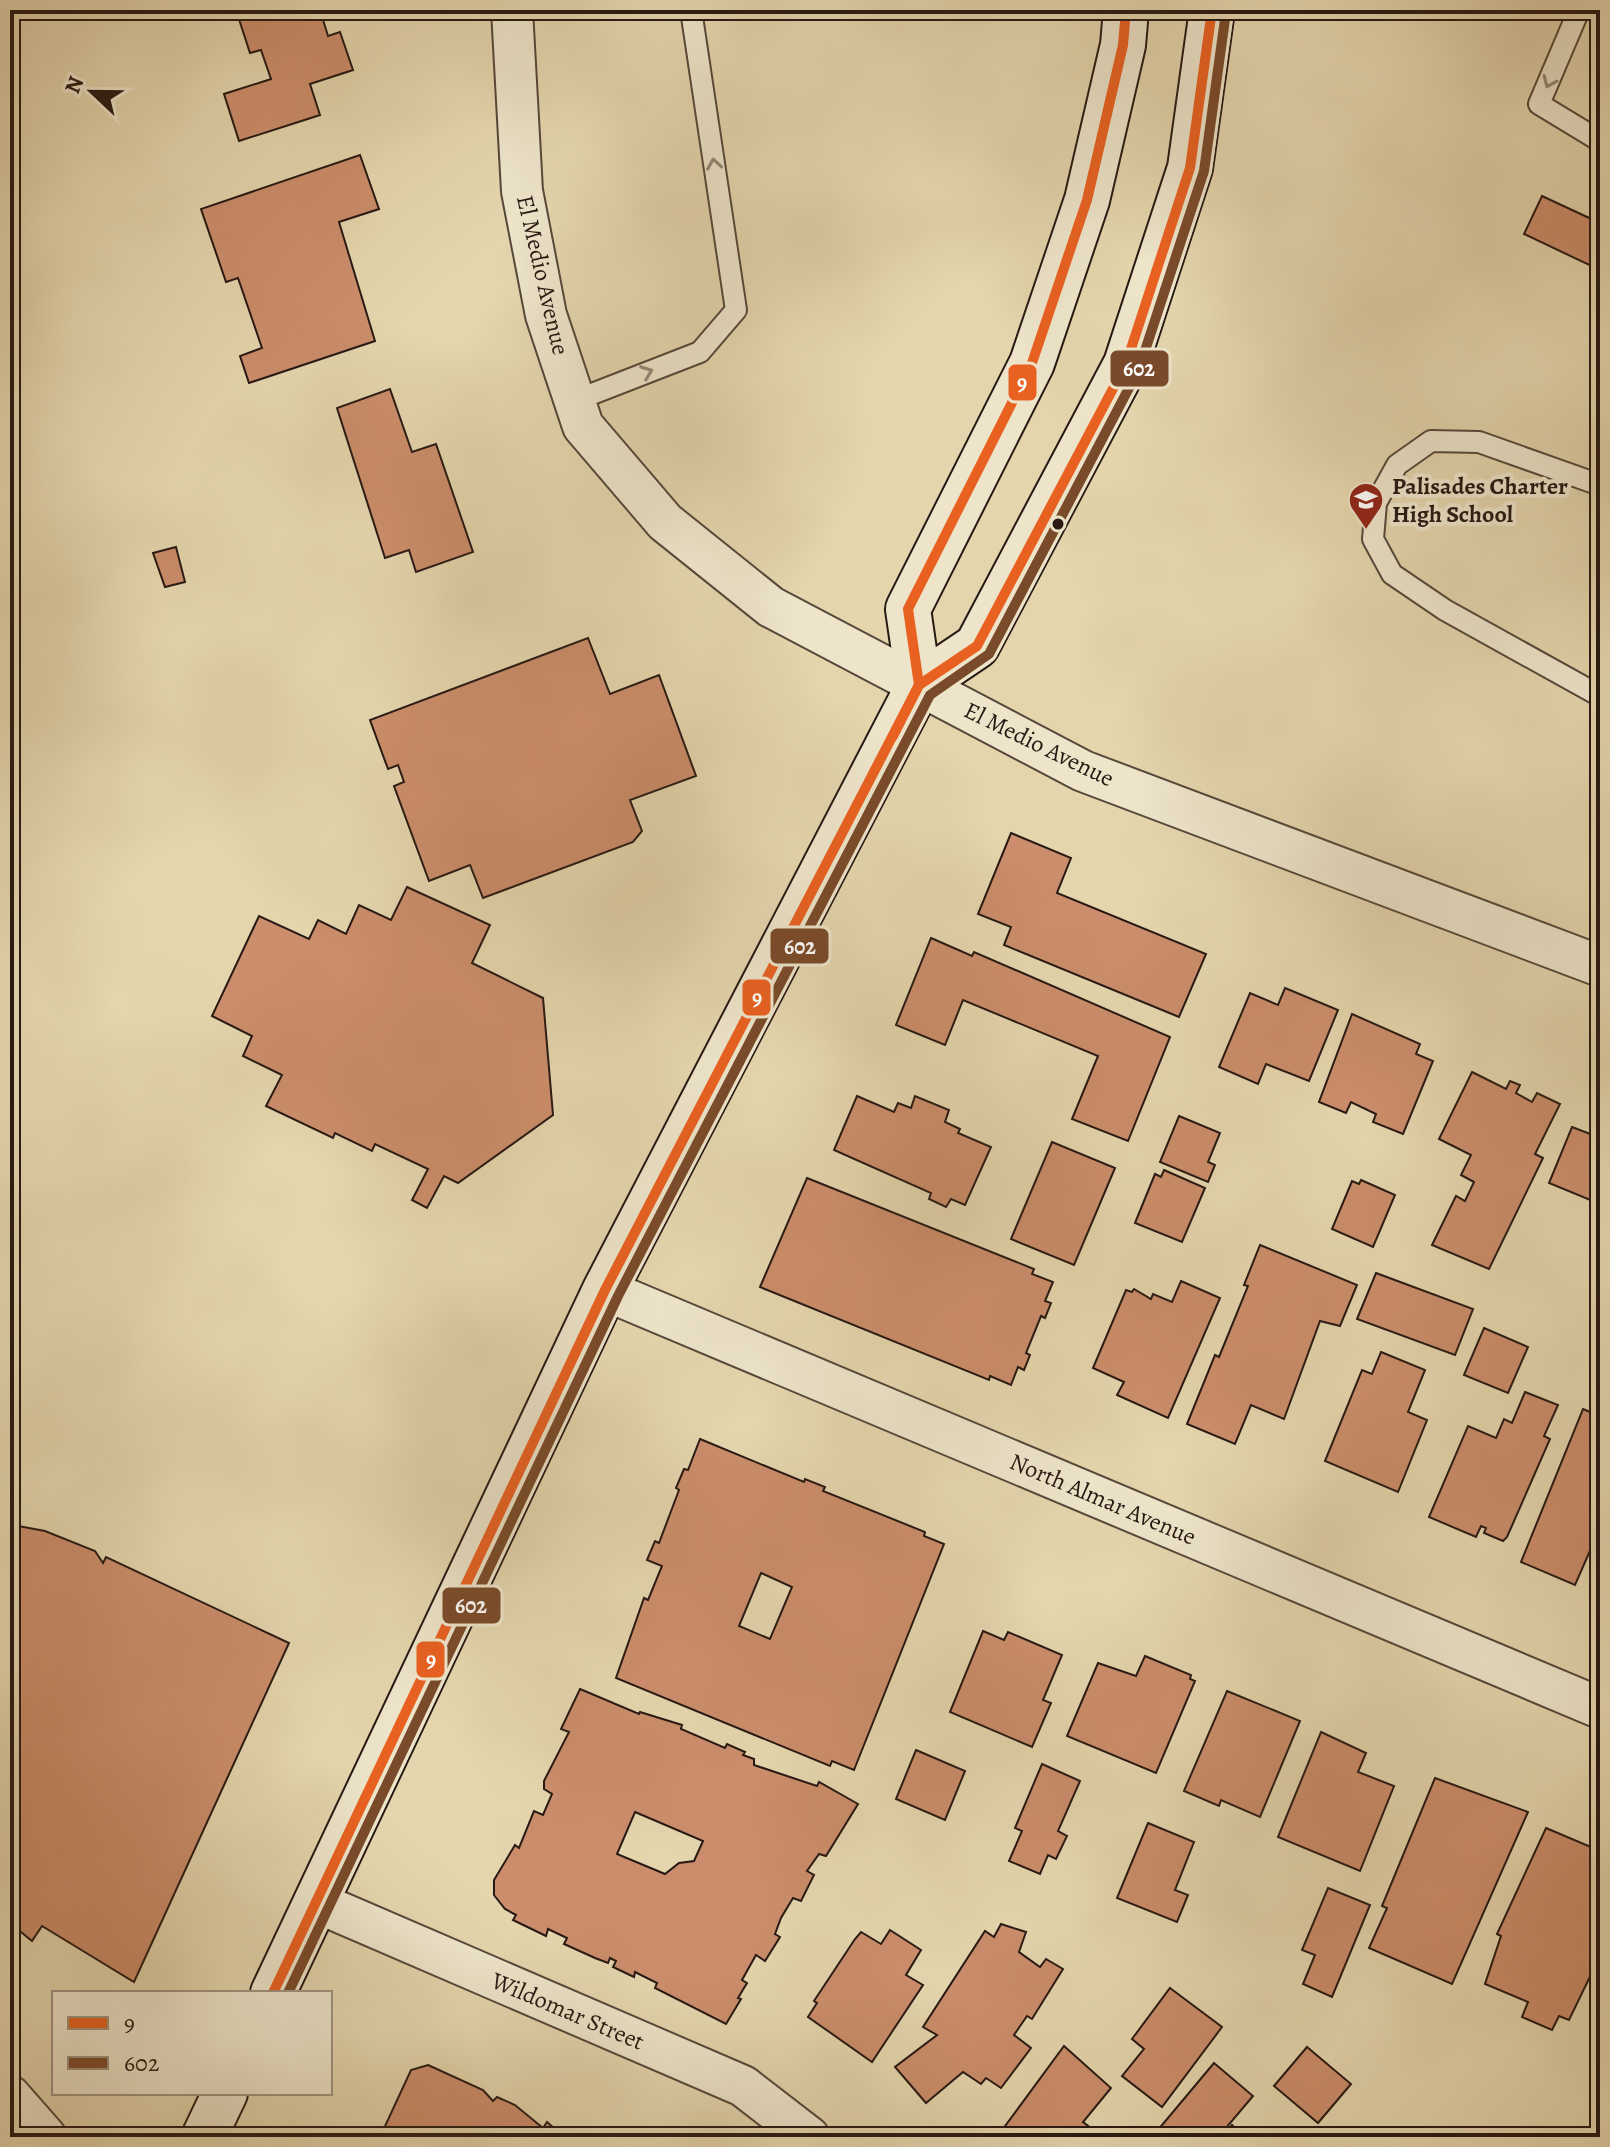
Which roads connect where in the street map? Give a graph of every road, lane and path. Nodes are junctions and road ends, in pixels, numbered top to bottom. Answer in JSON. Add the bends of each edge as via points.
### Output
{"nodes":[{"id":1,"x":512,"y":10,"type":"edge"},
{"id":2,"x":691,"y":10,"type":"edge"},
{"id":3,"x":1126,"y":10,"type":"edge"},
{"id":4,"x":1212,"y":10,"type":"edge"},
{"id":5,"x":1579,"y":10,"type":"edge"},
{"id":6,"x":1600,"y":141,"type":"edge"},
{"id":7,"x":574,"y":401,"type":"junction"},
{"id":8,"x":1600,"y":485,"type":"edge"},
{"id":9,"x":919,"y":685,"type":"junction"},
{"id":10,"x":1600,"y":696,"type":"edge"},
{"id":11,"x":1600,"y":966,"type":"edge"},
{"id":12,"x":605,"y":1290,"type":"junction"},
{"id":13,"x":1600,"y":1708,"type":"edge"},
{"id":14,"x":316,"y":1902,"type":"junction"},
{"id":15,"x":274,"y":1991,"type":"edge"},
{"id":16,"x":224,"y":2095,"type":"edge"},
{"id":17,"x":10,"y":2096,"type":"edge"},
{"id":18,"x":46,"y":2137,"type":"edge"},
{"id":19,"x":204,"y":2137,"type":"edge"},
{"id":20,"x":809,"y":2137,"type":"edge"}],
"edges":[{"from":1,"to":7,"type":"street","name":"El Medio Avenue","via":[[522,191],[546,315]]},
{"from":7,"to":2,"type":"lane","one_way":true,"via":[[700,352],[736,310]]},
{"from":3,"to":9,"type":"main road","via":[[1123,45],[1087,200],[1032,363],[908,609]]},
{"from":4,"to":9,"type":"main road","via":[[1190,168],[1126,364],[977,646]]},
{"from":5,"to":6,"type":"lane","one_way":true,"via":[[1539,104]]},
{"from":7,"to":9,"type":"street","name":"El Medio Avenue","via":[[583,426],[665,522],[771,607]]},
{"from":8,"to":10,"type":"lane","via":[[1479,442],[1431,441],[1397,465],[1376,503],[1373,539],[1392,574],[1445,610]]},
{"from":9,"to":11,"type":"street","name":"El Medio Avenue","via":[[1083,771]]},
{"from":9,"to":12,"type":"main road"},
{"from":12,"to":13,"type":"street","name":"North Almar Avenue"},
{"from":12,"to":14,"type":"main road"},
{"from":14,"to":15,"type":"main road"},
{"from":14,"to":20,"type":"street","name":"Wildomar Street","via":[[743,2086]]},
{"from":16,"to":19,"type":"main road"},
{"from":17,"to":18,"type":"street"}]}
